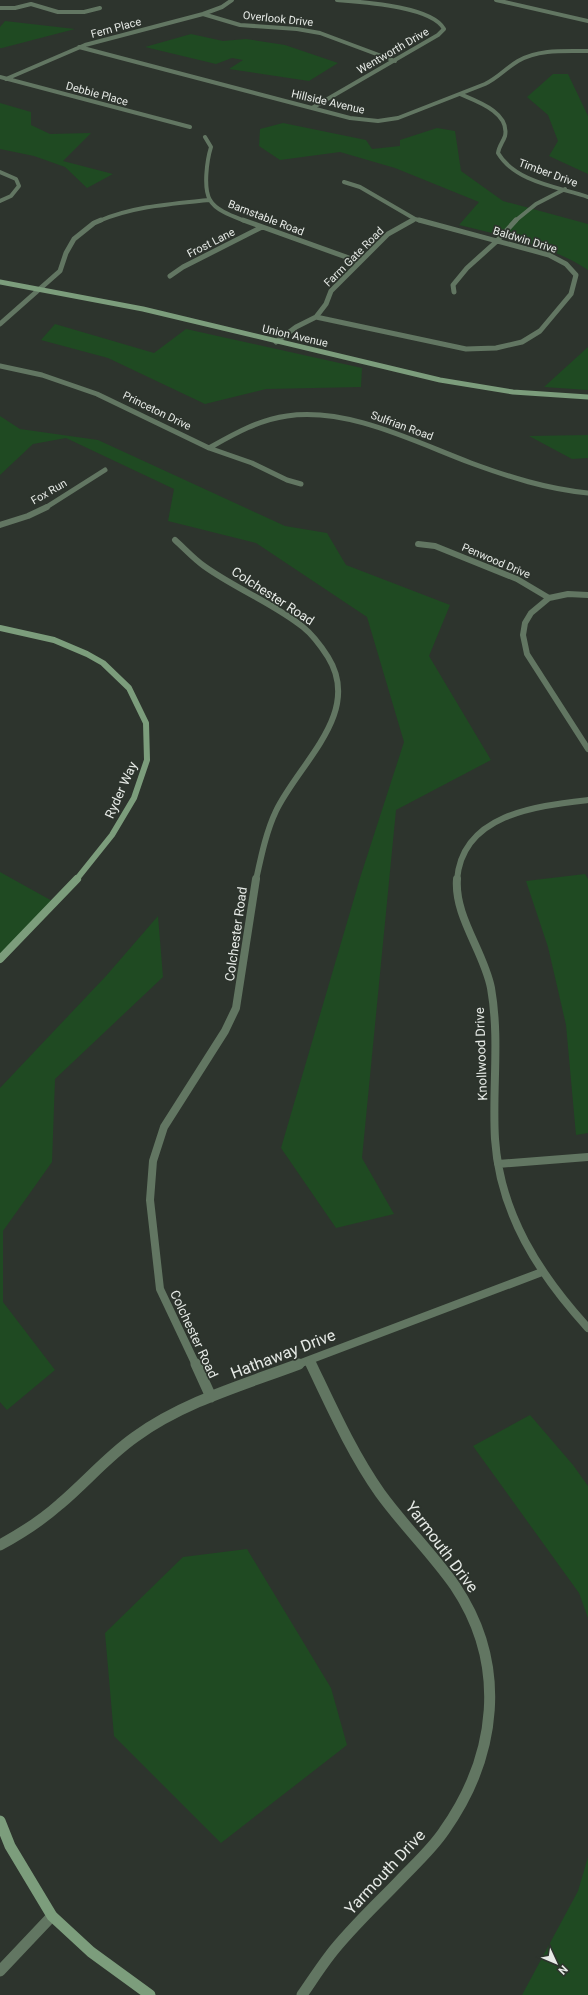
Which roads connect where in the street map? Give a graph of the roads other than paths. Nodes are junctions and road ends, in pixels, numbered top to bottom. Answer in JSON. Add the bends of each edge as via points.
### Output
{"nodes":[{"id":1,"x":232,"y":0,"type":"edge"},
{"id":2,"x":337,"y":0,"type":"edge"},
{"id":3,"x":496,"y":0,"type":"edge"},
{"id":4,"x":0,"y":8,"type":"edge"},
{"id":5,"x":100,"y":8,"type":"dead end"},
{"id":6,"x":203,"y":14,"type":"junction"},
{"id":7,"x":588,"y":21,"type":"edge"},
{"id":8,"x":79,"y":47,"type":"junction"},
{"id":9,"x":588,"y":52,"type":"edge"},
{"id":10,"x":395,"y":61,"type":"junction"},
{"id":11,"x":0,"y":77,"type":"edge"},
{"id":12,"x":6,"y":79,"type":"junction"},
{"id":13,"x":460,"y":94,"type":"junction"},
{"id":14,"x":312,"y":108,"type":"junction"},
{"id":15,"x":190,"y":128,"type":"dead end"},
{"id":16,"x":205,"y":136,"type":"dead end"},
{"id":17,"x":0,"y":172,"type":"edge"},
{"id":18,"x":344,"y":182,"type":"dead end"},
{"id":19,"x":565,"y":189,"type":"junction"},
{"id":20,"x":588,"y":196,"type":"edge"},
{"id":21,"x":209,"y":200,"type":"junction"},
{"id":22,"x":0,"y":201,"type":"edge"},
{"id":23,"x":415,"y":219,"type":"junction"},
{"id":24,"x":262,"y":227,"type":"junction"},
{"id":25,"x":498,"y":241,"type":"junction"},
{"id":26,"x":360,"y":262,"type":"junction"},
{"id":27,"x":170,"y":276,"type":"dead end"},
{"id":28,"x":0,"y":282,"type":"edge"},
{"id":29,"x":40,"y":289,"type":"junction"},
{"id":30,"x":454,"y":292,"type":"dead end"},
{"id":31,"x":316,"y":317,"type":"junction"},
{"id":32,"x":0,"y":324,"type":"edge"},
{"id":33,"x":276,"y":342,"type":"junction"},
{"id":34,"x":0,"y":366,"type":"edge"},
{"id":35,"x":588,"y":397,"type":"edge"},
{"id":36,"x":209,"y":448,"type":"junction"},
{"id":37,"x":106,"y":470,"type":"dead end"},
{"id":38,"x":301,"y":484,"type":"dead end"},
{"id":39,"x":588,"y":493,"type":"edge"},
{"id":40,"x":0,"y":525,"type":"edge"},
{"id":41,"x":175,"y":540,"type":"dead end"},
{"id":42,"x":418,"y":544,"type":"dead end"},
{"id":43,"x":588,"y":595,"type":"edge"},
{"id":44,"x":549,"y":598,"type":"junction"},
{"id":45,"x":0,"y":628,"type":"edge"},
{"id":46,"x":588,"y":749,"type":"edge"},
{"id":47,"x":588,"y":800,"type":"edge"},
{"id":48,"x":0,"y":959,"type":"edge"},
{"id":49,"x":588,"y":1157,"type":"edge"},
{"id":50,"x":498,"y":1164,"type":"junction"},
{"id":51,"x":542,"y":1272,"type":"junction"},
{"id":52,"x":588,"y":1328,"type":"edge"},
{"id":53,"x":309,"y":1361,"type":"junction"},
{"id":54,"x":211,"y":1397,"type":"junction"},
{"id":55,"x":0,"y":1545,"type":"edge"},
{"id":56,"x":0,"y":1821,"type":"edge"},
{"id":57,"x":52,"y":1916,"type":"junction"},
{"id":58,"x":0,"y":1972,"type":"edge"},
{"id":59,"x":150,"y":1995,"type":"edge"},
{"id":60,"x":302,"y":1995,"type":"edge"}],
"edges":[{"from":1,"to":6,"type":"street","name":"Fern Place"},
{"from":2,"to":10,"type":"street","name":"Wentworth Drive","via":[[385,5],[428,16],[441,23],[444,29],[442,32]]},
{"from":3,"to":7,"type":"street"},
{"from":4,"to":5,"type":"street","via":[[31,4],[58,12],[84,12]]},
{"from":6,"to":8,"type":"street","name":"Fern Place"},
{"from":6,"to":10,"type":"street","name":"Overlook Drive","via":[[240,25],[320,33]]},
{"from":8,"to":12,"type":"street","name":"Fern Place"},
{"from":8,"to":14,"type":"street","name":"Hillside Avenue"},
{"from":9,"to":13,"type":"street","name":"Hillside Avenue","via":[[551,51],[530,55],[494,80]]},
{"from":10,"to":14,"type":"street","name":"Wentworth Drive"},
{"from":11,"to":12,"type":"street","name":"Debbie Place"},
{"from":12,"to":15,"type":"street","name":"Debbie Place"},
{"from":13,"to":14,"type":"street","name":"Hillside Avenue","via":[[398,118],[386,120],[356,119]]},
{"from":13,"to":19,"type":"street","name":"Timber Drive","via":[[490,109],[503,122],[505,137],[498,150],[504,163],[524,175]]},
{"from":16,"to":21,"type":"street","via":[[212,147],[207,158]]},
{"from":17,"to":22,"type":"street","via":[[16,179],[19,186],[11,196]]},
{"from":18,"to":23,"type":"street","name":"Baldwin Drive","via":[[360,187]]},
{"from":19,"to":20,"type":"street","name":"Timber Drive"},
{"from":19,"to":25,"type":"street","via":[[536,204],[510,225]]},
{"from":21,"to":24,"type":"street","name":"Barnstable Road","via":[[222,211]]},
{"from":21,"to":29,"type":"street","via":[[145,206],[94,223],[74,239],[60,271]]},
{"from":23,"to":25,"type":"street","name":"Baldwin Drive"},
{"from":23,"to":26,"type":"street","name":"Farm Gate Road","via":[[388,234]]},
{"from":24,"to":26,"type":"street","name":"Barnstable Road"},
{"from":24,"to":27,"type":"street","name":"Frost Lane"},
{"from":25,"to":30,"type":"street","via":[[467,268],[453,285]]},
{"from":25,"to":31,"type":"street","name":"Baldwin Drive","via":[[537,251],[559,260],[576,275],[571,294],[540,331],[522,342],[496,348],[466,348]]},
{"from":26,"to":31,"type":"street","name":"Farm Gate Road","via":[[332,291],[321,313]]},
{"from":28,"to":29,"type":"main road","name":"Union Avenue"},
{"from":29,"to":32,"type":"street"},
{"from":29,"to":33,"type":"main road","name":"Union Avenue","via":[[143,309]]},
{"from":31,"to":33,"type":"street","name":"Farm Gate Road","via":[[296,327]]},
{"from":33,"to":35,"type":"main road","name":"Union Avenue","via":[[465,384],[531,394]]},
{"from":34,"to":36,"type":"street","name":"Princeton Drive","via":[[42,375],[97,394]]},
{"from":36,"to":38,"type":"street","name":"Princeton Drive"},
{"from":36,"to":39,"type":"street","name":"Sulfrian Road","via":[[251,426],[269,420],[305,414],[328,415],[366,423],[519,479],[562,490]]},
{"from":37,"to":40,"type":"street","name":"Fox Run","via":[[41,510]]},
{"from":41,"to":54,"type":"street","name":"Colchester Road","via":[[204,566],[313,636],[328,655],[339,689],[332,725],[294,778],[276,812],[263,848],[254,887],[236,1008],[225,1031],[164,1127],[153,1161],[150,1200],[160,1289]]},
{"from":42,"to":44,"type":"street","name":"Penwood Drive","via":[[435,546],[517,579]]},
{"from":43,"to":44,"type":"street","via":[[568,594]]},
{"from":44,"to":46,"type":"street","via":[[535,608],[527,618],[523,629],[523,641],[527,654]]},
{"from":45,"to":48,"type":"main road","name":"Ryder Way","via":[[66,644],[100,661],[114,672],[135,696],[146,721],[148,737],[144,773],[111,838],[83,874]]},
{"from":47,"to":50,"type":"street","name":"Knollwood Drive","via":[[530,809],[504,816],[473,840],[464,853],[458,872],[458,902],[489,978],[496,1041],[495,1140]]},
{"from":49,"to":50,"type":"street"},
{"from":50,"to":51,"type":"street","name":"Knollwood Drive","via":[[506,1200],[517,1228]]},
{"from":51,"to":52,"type":"street","name":"Knollwood Drive","via":[[571,1311]]},
{"from":51,"to":53,"type":"street","name":"Hathaway Drive"},
{"from":53,"to":54,"type":"street","name":"Hathaway Drive"},
{"from":53,"to":60,"type":"street","name":"Yarmouth Drive","via":[[350,1445],[375,1485],[451,1582],[465,1604],[476,1627],[486,1659],[490,1699],[487,1740],[482,1760],[466,1798],[455,1816],[443,1833],[331,1954]]},
{"from":54,"to":55,"type":"street","name":"Hathaway Drive","via":[[152,1424],[40,1521],[16,1538]]},
{"from":56,"to":57,"type":"main road","via":[[10,1846]]},
{"from":57,"to":58,"type":"street"},
{"from":57,"to":59,"type":"main road","via":[[91,1952]]}]}
